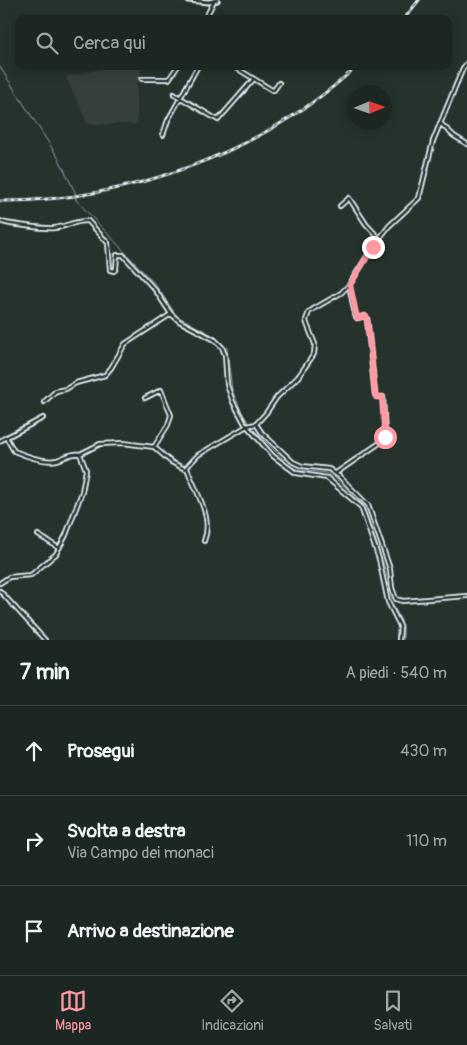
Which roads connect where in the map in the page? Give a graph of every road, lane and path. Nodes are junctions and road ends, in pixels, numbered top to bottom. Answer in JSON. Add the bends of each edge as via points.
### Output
{"nodes":[{"id":1,"x":188,"y":0,"type":"edge"},
{"id":2,"x":215,"y":0,"type":"edge"},
{"id":3,"x":207,"y":15,"type":"edge"},
{"id":4,"x":467,"y":63,"type":"edge"},
{"id":5,"x":175,"y":70,"type":"edge"},
{"id":6,"x":196,"y":70,"type":"edge"},
{"id":7,"x":239,"y":70,"type":"edge"},
{"id":8,"x":142,"y":79,"type":"dead end"},
{"id":9,"x":253,"y":80,"type":"junction"},
{"id":10,"x":279,"y":83,"type":"dead end"},
{"id":11,"x":174,"y":94,"type":"dead end"},
{"id":12,"x":181,"y":98,"type":"junction"},
{"id":13,"x":440,"y":123,"type":"junction"},
{"id":14,"x":163,"y":135,"type":"dead end"},
{"id":15,"x":467,"y":144,"type":"edge"},
{"id":16,"x":340,"y":206,"type":"dead end"},
{"id":17,"x":0,"y":221,"type":"edge"},
{"id":18,"x":379,"y":238,"type":"junction"},
{"id":19,"x":350,"y":285,"type":"junction"},
{"id":20,"x":171,"y":314,"type":"junction"},
{"id":21,"x":145,"y":398,"type":"dead end"},
{"id":22,"x":44,"y":402,"type":"dead end"},
{"id":23,"x":43,"y":418,"type":"dead end"},
{"id":24,"x":255,"y":424,"type":"junction"},
{"id":25,"x":248,"y":426,"type":"junction"},
{"id":26,"x":7,"y":438,"type":"junction"},
{"id":27,"x":0,"y":441,"type":"edge"},
{"id":28,"x":154,"y":447,"type":"junction"},
{"id":29,"x":80,"y":454,"type":"junction"},
{"id":30,"x":186,"y":468,"type":"junction"},
{"id":31,"x":335,"y":473,"type":"junction"},
{"id":32,"x":38,"y":535,"type":"dead end"},
{"id":33,"x":204,"y":542,"type":"dead end"},
{"id":34,"x":59,"y":548,"type":"junction"},
{"id":35,"x":0,"y":583,"type":"edge"},
{"id":36,"x":0,"y":591,"type":"edge"},
{"id":37,"x":467,"y":596,"type":"edge"},
{"id":38,"x":395,"y":599,"type":"junction"},
{"id":39,"x":388,"y":602,"type":"junction"},
{"id":40,"x":45,"y":640,"type":"edge"},
{"id":41,"x":399,"y":640,"type":"edge"}],
"edges":[{"from":1,"to":2,"type":"street"},
{"from":2,"to":3,"type":"street"},
{"from":4,"to":13,"type":"street"},
{"from":5,"to":8,"type":"street","via":[[169,79]]},
{"from":6,"to":12,"type":"street"},
{"from":7,"to":9,"type":"street"},
{"from":9,"to":10,"type":"street","via":[[272,90]]},
{"from":9,"to":12,"type":"street","via":[[218,120]]},
{"from":11,"to":12,"type":"street"},
{"from":12,"to":14,"type":"street"},
{"from":13,"to":15,"type":"street"},
{"from":13,"to":18,"type":"street","via":[[419,198]]},
{"from":16,"to":18,"type":"street","via":[[349,198]]},
{"from":17,"to":20,"type":"street","via":[[10,225],[51,228],[88,221],[108,243],[110,270],[116,269],[117,255],[123,255]]},
{"from":18,"to":19,"type":"street"},
{"from":19,"to":24,"type":"street","via":[[310,312],[306,320],[315,344],[314,354],[298,377]]},
{"from":19,"to":31,"type":"street","via":[[357,318],[367,318],[375,394],[382,397],[385,437]]},
{"from":20,"to":22,"type":"street","via":[[125,344],[105,375],[56,391]]},
{"from":20,"to":25,"type":"street","via":[[222,347],[228,391]]},
{"from":21,"to":28,"type":"street","via":[[160,390],[171,415]]},
{"from":23,"to":26,"type":"street"},
{"from":24,"to":25,"type":"street"},
{"from":24,"to":31,"type":"street","via":[[298,465],[329,469]]},
{"from":25,"to":30,"type":"street","via":[[198,455]]},
{"from":25,"to":39,"type":"street","via":[[284,465],[296,473],[327,478],[361,507],[379,559]]},
{"from":26,"to":27,"type":"street"},
{"from":26,"to":29,"type":"street","via":[[14,451],[48,461]]},
{"from":28,"to":29,"type":"street","via":[[123,442],[100,444]]},
{"from":28,"to":30,"type":"street","via":[[171,462]]},
{"from":29,"to":34,"type":"street","via":[[86,470],[82,492]]},
{"from":30,"to":33,"type":"street","via":[[206,516]]},
{"from":31,"to":38,"type":"street","via":[[368,505],[390,569]]},
{"from":32,"to":34,"type":"street"},
{"from":34,"to":35,"type":"street","via":[[31,575],[10,577]]},
{"from":36,"to":40,"type":"street"},
{"from":37,"to":38,"type":"street"},
{"from":38,"to":39,"type":"street"},
{"from":39,"to":41,"type":"street","via":[[400,626]]}]}
